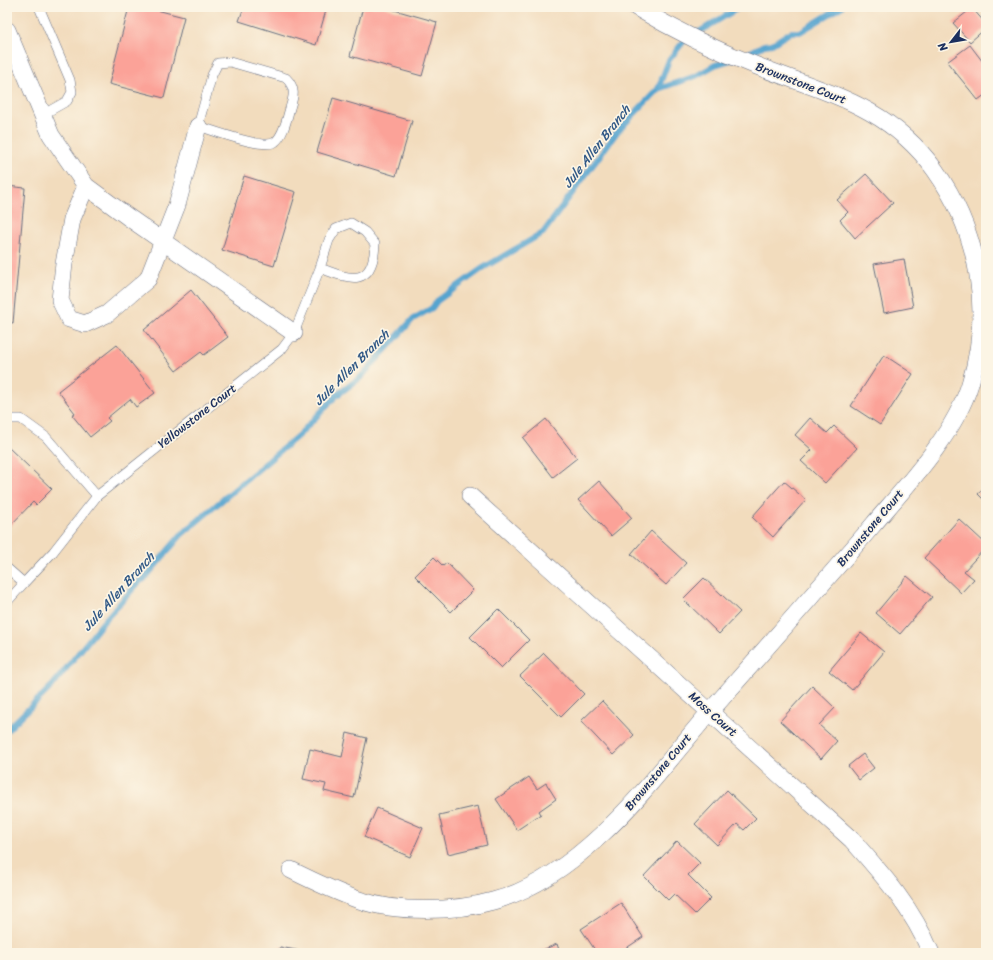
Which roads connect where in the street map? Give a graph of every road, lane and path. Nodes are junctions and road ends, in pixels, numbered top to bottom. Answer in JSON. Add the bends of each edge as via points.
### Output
{"nodes":[{"id":1,"x":39,"y":7,"type":"edge"},
{"id":2,"x":636,"y":7,"type":"edge"},
{"id":3,"x":7,"y":30,"type":"edge"},
{"id":4,"x":42,"y":115,"type":"junction"},
{"id":5,"x":198,"y":126,"type":"junction"},
{"id":6,"x":86,"y":186,"type":"junction"},
{"id":7,"x":163,"y":240,"type":"junction"},
{"id":8,"x":320,"y":268,"type":"junction"},
{"id":9,"x":294,"y":333,"type":"junction"},
{"id":10,"x":7,"y":416,"type":"edge"},
{"id":11,"x":97,"y":496,"type":"junction"},
{"id":12,"x":470,"y":496,"type":"dead end"},
{"id":13,"x":7,"y":568,"type":"edge"},
{"id":14,"x":24,"y":583,"type":"junction"},
{"id":15,"x":7,"y":602,"type":"edge"},
{"id":16,"x":710,"y":711,"type":"junction"},
{"id":17,"x":291,"y":870,"type":"dead end"},
{"id":18,"x":931,"y":953,"type":"edge"}],
"edges":[{"from":1,"to":4,"type":"lane","via":[[67,73],[72,92],[67,101]]},
{"from":2,"to":16,"type":"street","name":"Brownstone Court","via":[[713,48],[830,92],[888,123],[912,143],[934,168],[952,196],[966,226],[981,290],[982,322],[978,354],[970,387],[956,417],[899,495]]},
{"from":3,"to":4,"type":"street"},
{"from":4,"to":6,"type":"street","via":[[51,135]]},
{"from":5,"to":5,"type":"lane","via":[[263,145],[275,142],[280,136],[295,95],[292,83],[286,78],[230,62],[218,63]]},
{"from":5,"to":7,"type":"street","via":[[177,205]]},
{"from":6,"to":7,"type":"street"},
{"from":6,"to":7,"type":"street","via":[[72,219],[64,264],[60,300],[69,319],[85,324],[107,314],[132,294],[148,280]]},
{"from":7,"to":9,"type":"street"},
{"from":8,"to":8,"type":"lane","name":"Yellowstone Court","via":[[346,278],[356,278],[368,272],[374,260],[375,244],[365,232],[351,224],[336,229],[329,240]]},
{"from":8,"to":9,"type":"lane","name":"Yellowstone Court"},
{"from":9,"to":11,"type":"lane","name":"Yellowstone Court","via":[[282,349]]},
{"from":10,"to":11,"type":"lane","via":[[21,419],[46,436]]},
{"from":11,"to":14,"type":"lane","name":"Yellowstone Court","via":[[57,547]]},
{"from":12,"to":16,"type":"street","name":"Moss Court"},
{"from":13,"to":14,"type":"lane"},
{"from":14,"to":15,"type":"lane","name":"Yellowstone Court"},
{"from":16,"to":17,"type":"street","name":"Brownstone Court","via":[[626,810],[603,833],[578,855],[522,890],[492,901],[461,907],[395,907],[363,902]]},
{"from":16,"to":18,"type":"street","name":"Moss Court","via":[[857,846],[889,881],[922,930]]}]}
